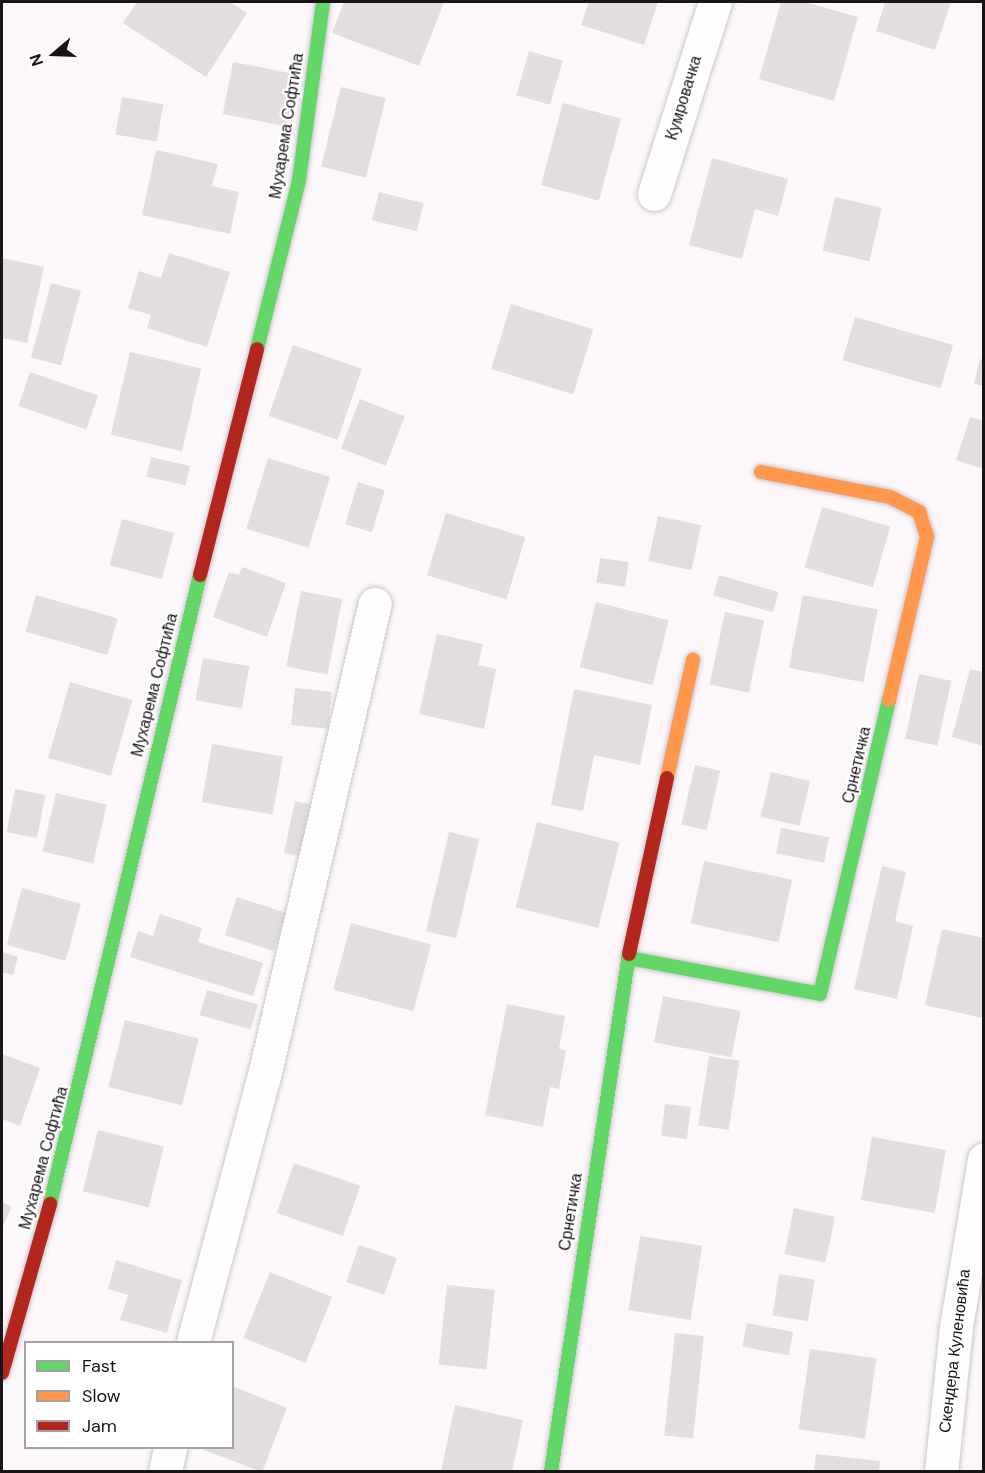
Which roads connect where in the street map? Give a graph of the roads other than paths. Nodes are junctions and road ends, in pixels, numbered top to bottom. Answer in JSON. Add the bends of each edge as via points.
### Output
{"nodes":[{"id":1,"x":323,"y":2,"type":"edge"},
{"id":2,"x":714,"y":2,"type":"edge"},
{"id":3,"x":654,"y":194,"type":"dead end"},
{"id":4,"x":761,"y":472,"type":"dead end"},
{"id":5,"x":375,"y":604,"type":"dead end"},
{"id":6,"x":693,"y":660,"type":"dead end"},
{"id":7,"x":628,"y":958,"type":"junction"},
{"id":8,"x":984,"y":1159,"type":"edge"},
{"id":9,"x":193,"y":1341,"type":"edge"},
{"id":10,"x":2,"y":1373,"type":"edge"},
{"id":11,"x":170,"y":1449,"type":"edge"},
{"id":12,"x":165,"y":1472,"type":"edge"},
{"id":13,"x":550,"y":1472,"type":"edge"},
{"id":14,"x":941,"y":1472,"type":"edge"}],
"edges":[{"from":1,"to":10,"type":"street","name":"Мухарема Софтића","via":[[299,180],[152,765],[69,1136]]},
{"from":2,"to":3,"type":"street","name":"Кумровачка"},
{"from":4,"to":7,"type":"street","name":"Срнетичка","via":[[890,497],[919,512],[927,537],[820,994]]},
{"from":5,"to":9,"type":"street","via":[[264,1076]]},
{"from":6,"to":7,"type":"street","name":"Срнетичка"},
{"from":7,"to":13,"type":"street","name":"Срнетичка"},
{"from":8,"to":14,"type":"street","name":"Скендера Куленовића","via":[[956,1327]]},
{"from":11,"to":12,"type":"street"}]}
